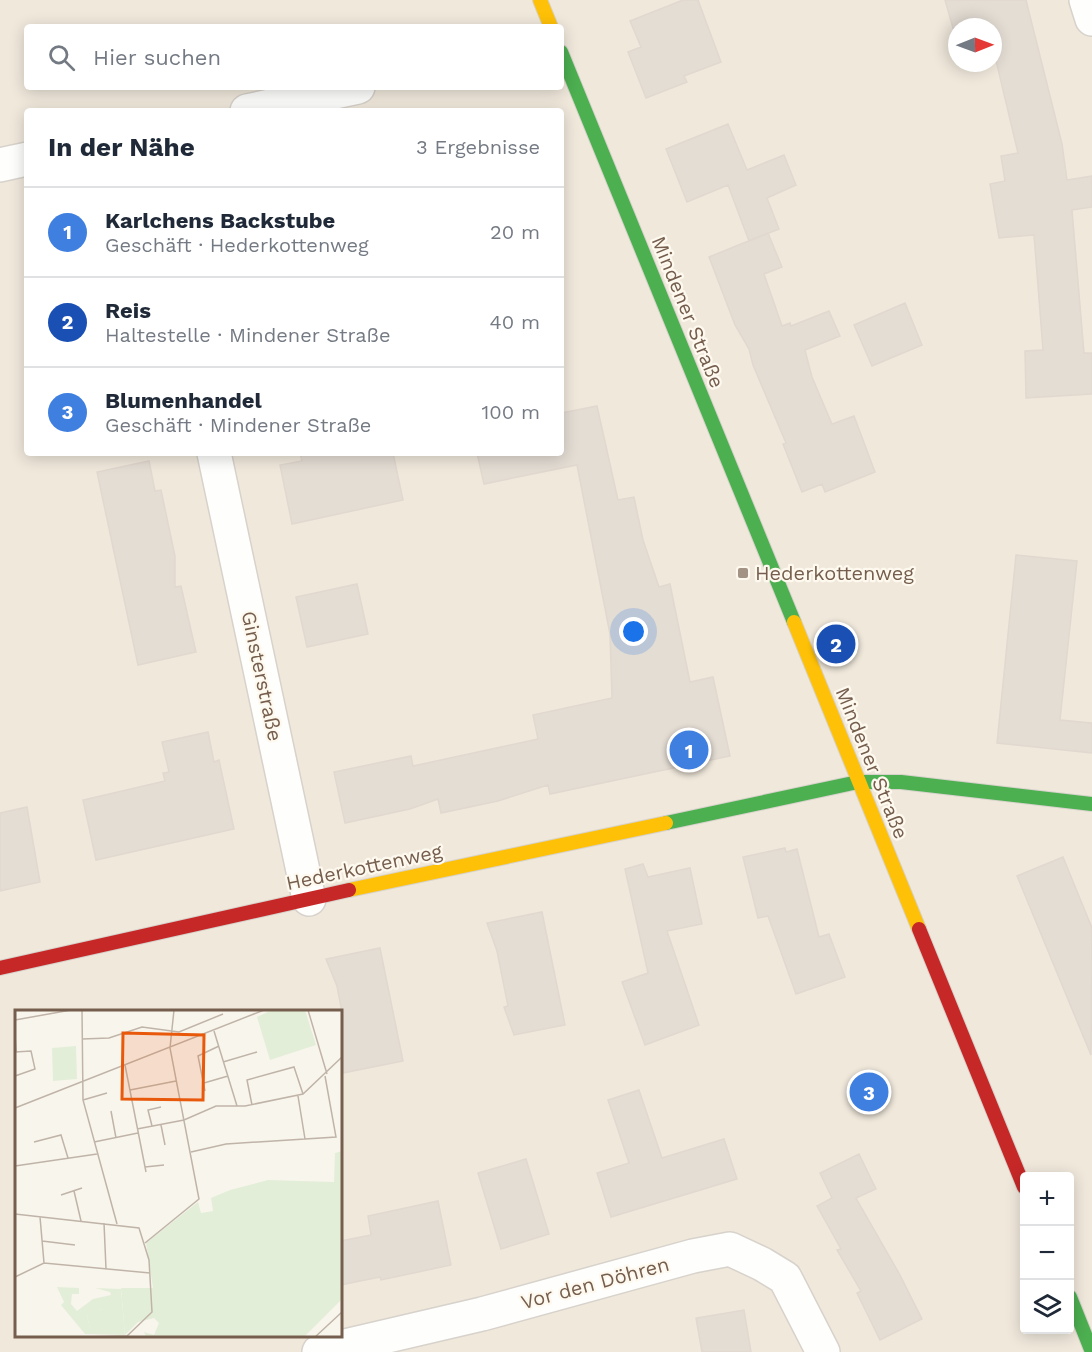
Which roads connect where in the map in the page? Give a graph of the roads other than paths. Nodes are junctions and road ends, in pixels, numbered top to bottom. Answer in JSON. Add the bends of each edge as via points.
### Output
{"nodes":[{"id":1,"x":540,"y":0,"type":"edge"},
{"id":2,"x":1086,"y":0,"type":"edge"},
{"id":3,"x":1092,"y":19,"type":"edge"},
{"id":4,"x":550,"y":24,"type":"edge"},
{"id":5,"x":564,"y":59,"type":"edge"},
{"id":6,"x":344,"y":90,"type":"edge"},
{"id":7,"x":261,"y":108,"type":"edge"},
{"id":8,"x":24,"y":160,"type":"edge"},
{"id":9,"x":0,"y":165,"type":"edge"},
{"id":10,"x":215,"y":456,"type":"edge"},
{"id":11,"x":858,"y":782,"type":"junction"},
{"id":12,"x":1092,"y":804,"type":"edge"},
{"id":13,"x":309,"y":899,"type":"junction"},
{"id":14,"x":0,"y":968,"type":"edge"},
{"id":15,"x":1020,"y":1177,"type":"edge"},
{"id":16,"x":1074,"y":1307,"type":"edge"},
{"id":17,"x":319,"y":1352,"type":"edge"},
{"id":18,"x":823,"y":1352,"type":"edge"},
{"id":19,"x":1092,"y":1352,"type":"edge"}],
"edges":[{"from":1,"to":4,"type":"main road"},
{"from":2,"to":3,"type":"street"},
{"from":5,"to":11,"type":"main road","name":"Mindener Straße"},
{"from":6,"to":7,"type":"street"},
{"from":8,"to":9,"type":"street"},
{"from":10,"to":13,"type":"street","name":"Ginsterstraße"},
{"from":11,"to":12,"type":"main road","name":"Hederkottenweg","via":[[901,782]]},
{"from":11,"to":13,"type":"main road","name":"Hederkottenweg"},
{"from":11,"to":15,"type":"main road","name":"Mindener Straße"},
{"from":13,"to":14,"type":"main road","name":"Hederkottenweg"},
{"from":16,"to":19,"type":"main road"},
{"from":17,"to":18,"type":"street","name":"Vor den Döhren","via":[[482,1314],[693,1256],[730,1250],[785,1278]]}]}
